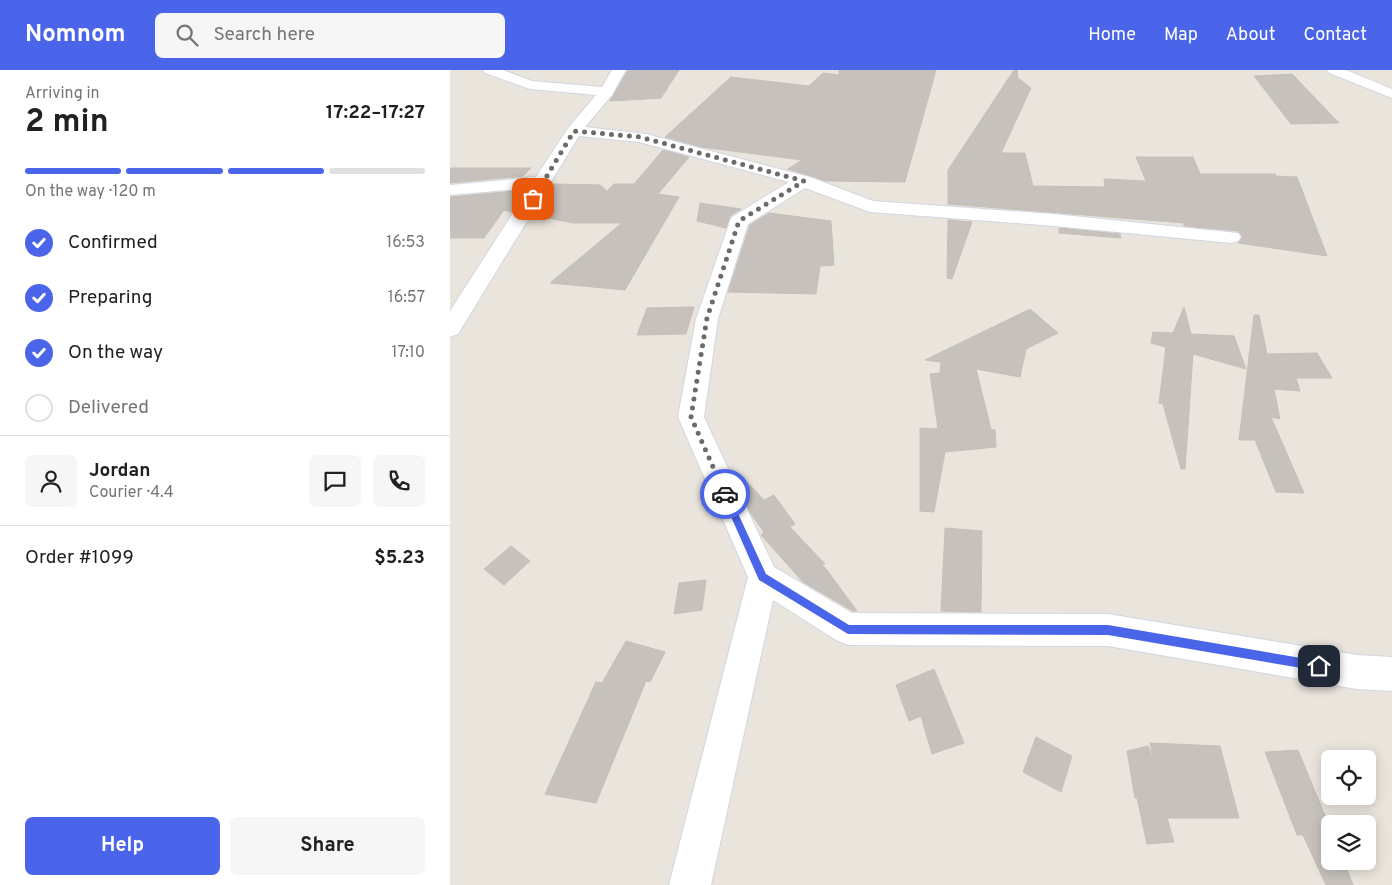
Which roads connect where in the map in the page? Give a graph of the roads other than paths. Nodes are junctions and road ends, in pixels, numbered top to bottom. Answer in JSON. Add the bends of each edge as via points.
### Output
{"nodes":[{"id":1,"x":490,"y":70,"type":"edge"},
{"id":2,"x":619,"y":70,"type":"edge"},
{"id":3,"x":1334,"y":70,"type":"edge"},
{"id":4,"x":607,"y":92,"type":"junction"},
{"id":5,"x":1392,"y":94,"type":"edge"},
{"id":6,"x":574,"y":131,"type":"junction"},
{"id":7,"x":804,"y":181,"type":"junction"},
{"id":8,"x":543,"y":182,"type":"junction"},
{"id":9,"x":450,"y":190,"type":"edge"},
{"id":10,"x":1231,"y":237,"type":"dead end"},
{"id":11,"x":450,"y":329,"type":"edge"},
{"id":12,"x":762,"y":577,"type":"junction"},
{"id":13,"x":1392,"y":674,"type":"edge"},
{"id":14,"x":690,"y":885,"type":"edge"}],
"edges":[{"from":1,"to":4,"type":"street","via":[[530,85]]},
{"from":2,"to":4,"type":"street"},
{"from":3,"to":5,"type":"street"},
{"from":4,"to":6,"type":"street"},
{"from":6,"to":7,"type":"street","via":[[640,137]]},
{"from":6,"to":8,"type":"street"},
{"from":7,"to":10,"type":"street","via":[[870,206]]},
{"from":7,"to":12,"type":"street","via":[[739,221],[707,318],[691,417]]},
{"from":8,"to":9,"type":"street"},
{"from":8,"to":11,"type":"street"},
{"from":12,"to":13,"type":"street","via":[[848,629],[1108,630],[1357,672]]},
{"from":12,"to":14,"type":"street"}]}
